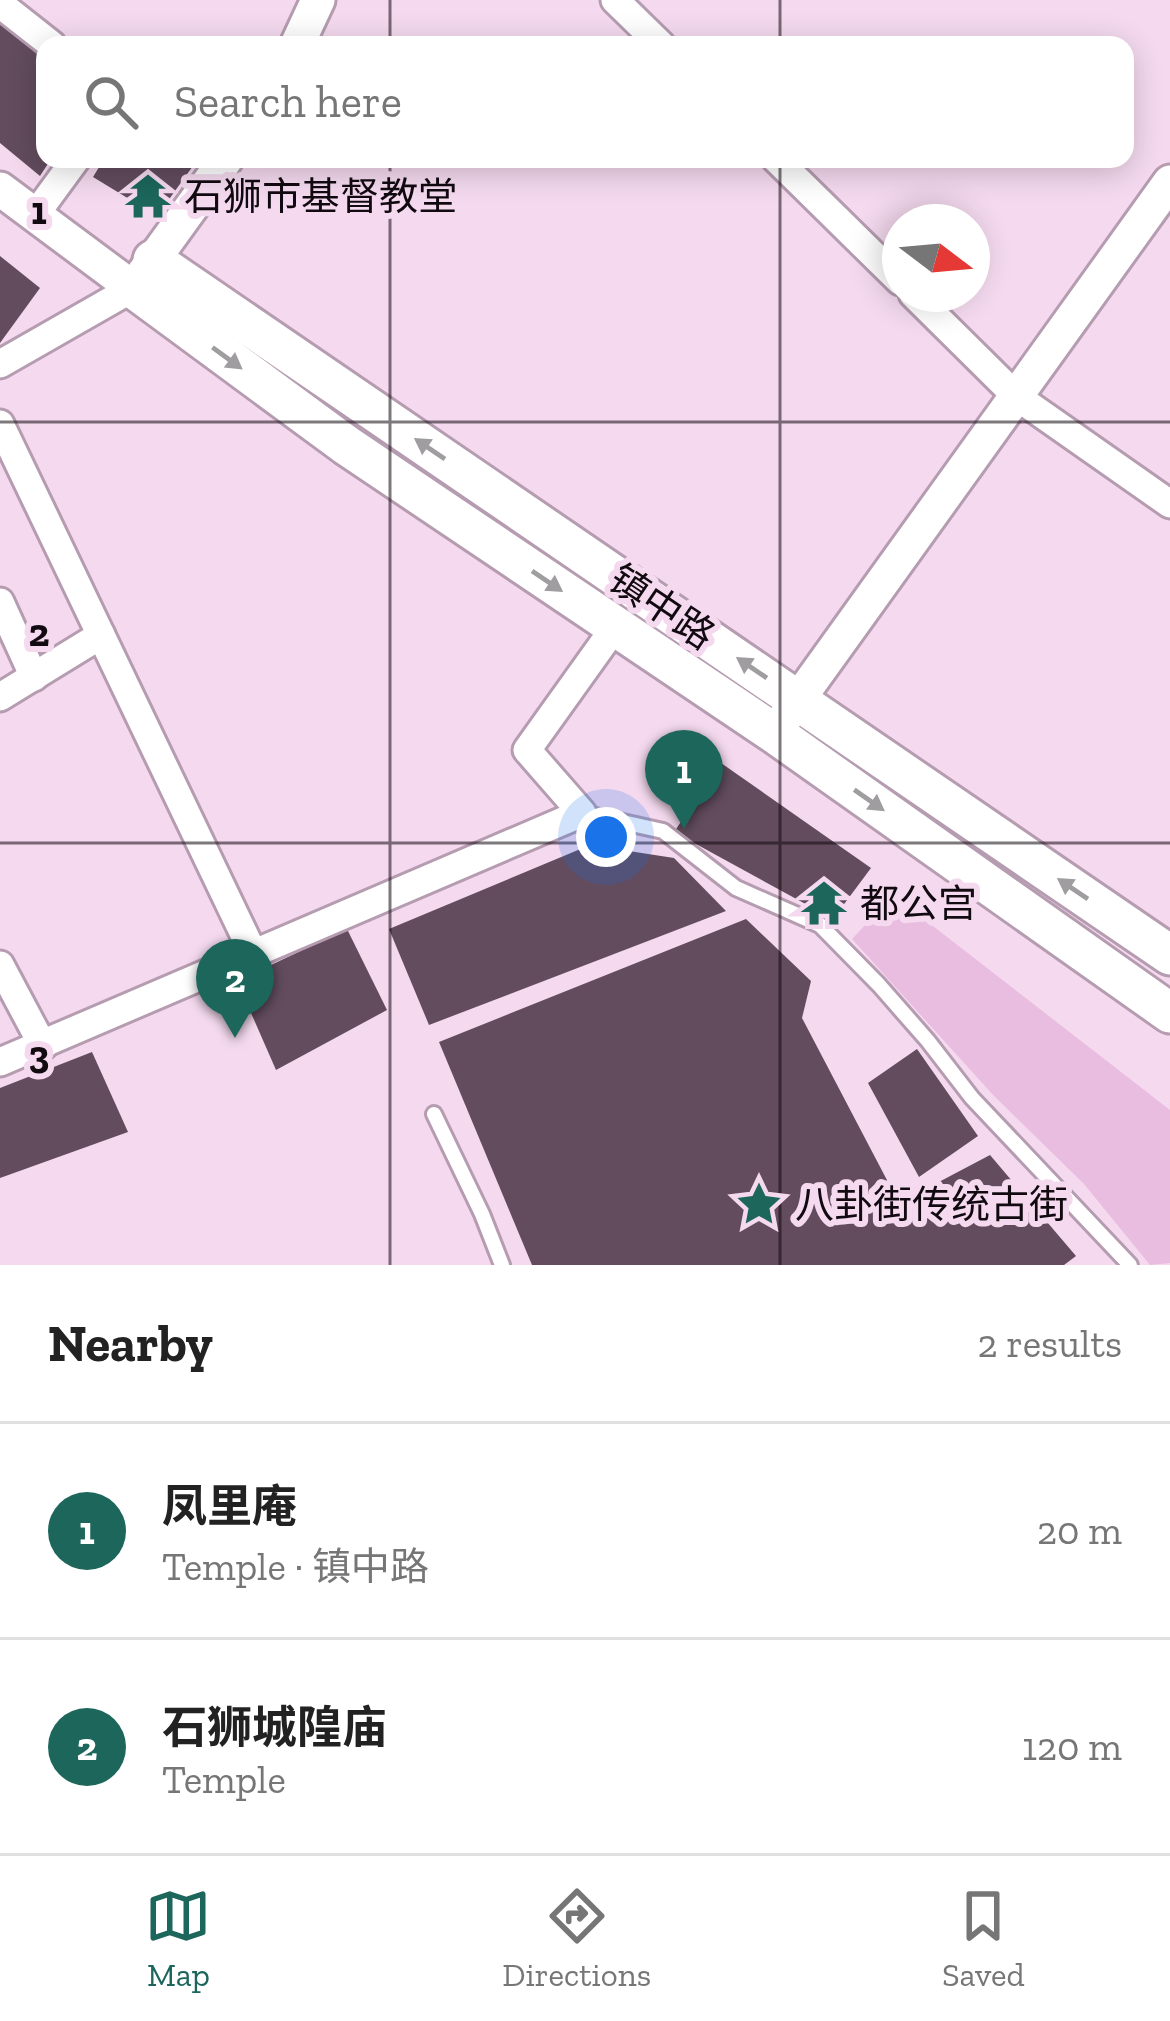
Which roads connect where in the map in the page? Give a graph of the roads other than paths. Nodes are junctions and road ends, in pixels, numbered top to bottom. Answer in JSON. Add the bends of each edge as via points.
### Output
{"nodes":[{"id":1,"x":318,"y":0,"type":"edge"},
{"id":2,"x":615,"y":0,"type":"edge"},
{"id":3,"x":0,"y":4,"type":"edge"},
{"id":4,"x":41,"y":36,"type":"edge"},
{"id":5,"x":301,"y":36,"type":"edge"},
{"id":6,"x":652,"y":36,"type":"edge"},
{"id":7,"x":69,"y":168,"type":"edge"},
{"id":8,"x":220,"y":168,"type":"edge"},
{"id":9,"x":785,"y":168,"type":"edge"},
{"id":10,"x":1170,"y":182,"type":"edge"},
{"id":11,"x":0,"y":189,"type":"edge"},
{"id":12,"x":34,"y":215,"type":"junction"},
{"id":13,"x":882,"y":263,"type":"edge"},
{"id":14,"x":143,"y":274,"type":"junction"},
{"id":15,"x":931,"y":312,"type":"edge"},
{"id":16,"x":0,"y":364,"type":"edge"},
{"id":17,"x":1016,"y":396,"type":"junction"},
{"id":18,"x":0,"y":424,"type":"edge"},
{"id":19,"x":1170,"y":504,"type":"edge"},
{"id":20,"x":0,"y":602,"type":"edge"},
{"id":21,"x":615,"y":627,"type":"junction"},
{"id":22,"x":101,"y":635,"type":"junction"},
{"id":23,"x":34,"y":676,"type":"junction"},
{"id":24,"x":0,"y":697,"type":"edge"},
{"id":25,"x":798,"y":700,"type":"junction"},
{"id":26,"x":774,"y":734,"type":"junction"},
{"id":27,"x":582,"y":813,"type":"junction"},
{"id":28,"x":253,"y":953,"type":"junction"},
{"id":29,"x":1170,"y":955,"type":"edge"},
{"id":30,"x":0,"y":965,"type":"edge"},
{"id":31,"x":1170,"y":1012,"type":"edge"},
{"id":32,"x":43,"y":1046,"type":"junction"},
{"id":33,"x":0,"y":1062,"type":"edge"},
{"id":34,"x":434,"y":1114,"type":"dead end"},
{"id":35,"x":502,"y":1265,"type":"edge"},
{"id":36,"x":1130,"y":1265,"type":"edge"}],
"edges":[{"from":1,"to":5,"type":"street"},
{"from":2,"to":6,"type":"street"},
{"from":3,"to":4,"type":"street"},
{"from":7,"to":12,"type":"street"},
{"from":8,"to":14,"type":"street"},
{"from":9,"to":13,"type":"street"},
{"from":10,"to":17,"type":"street"},
{"from":11,"to":12,"type":"street","name":"镇中路"},
{"from":12,"to":14,"type":"street","name":"镇中路"},
{"from":14,"to":16,"type":"street"},
{"from":14,"to":21,"type":"main road","one_way":true,"via":[[346,445]]},
{"from":25,"to":14,"type":"main road","name":"镇中路","one_way":true},
{"from":15,"to":17,"type":"street"},
{"from":17,"to":19,"type":"street"},
{"from":17,"to":25,"type":"street"},
{"from":18,"to":22,"type":"street"},
{"from":20,"to":23,"type":"street"},
{"from":21,"to":26,"type":"main road"},
{"from":21,"to":27,"type":"street","via":[[527,750]]},
{"from":22,"to":23,"type":"street"},
{"from":22,"to":28,"type":"street"},
{"from":23,"to":24,"type":"street"},
{"from":25,"to":26,"type":"street"},
{"from":29,"to":25,"type":"main road","name":"镇中路","one_way":true},
{"from":26,"to":31,"type":"main road","one_way":true},
{"from":27,"to":28,"type":"street"},
{"from":27,"to":36,"type":"lane","via":[[663,831],[736,888],[820,925]]},
{"from":28,"to":32,"type":"street"},
{"from":30,"to":32,"type":"street"},
{"from":32,"to":33,"type":"street"},
{"from":34,"to":35,"type":"lane"}]}
